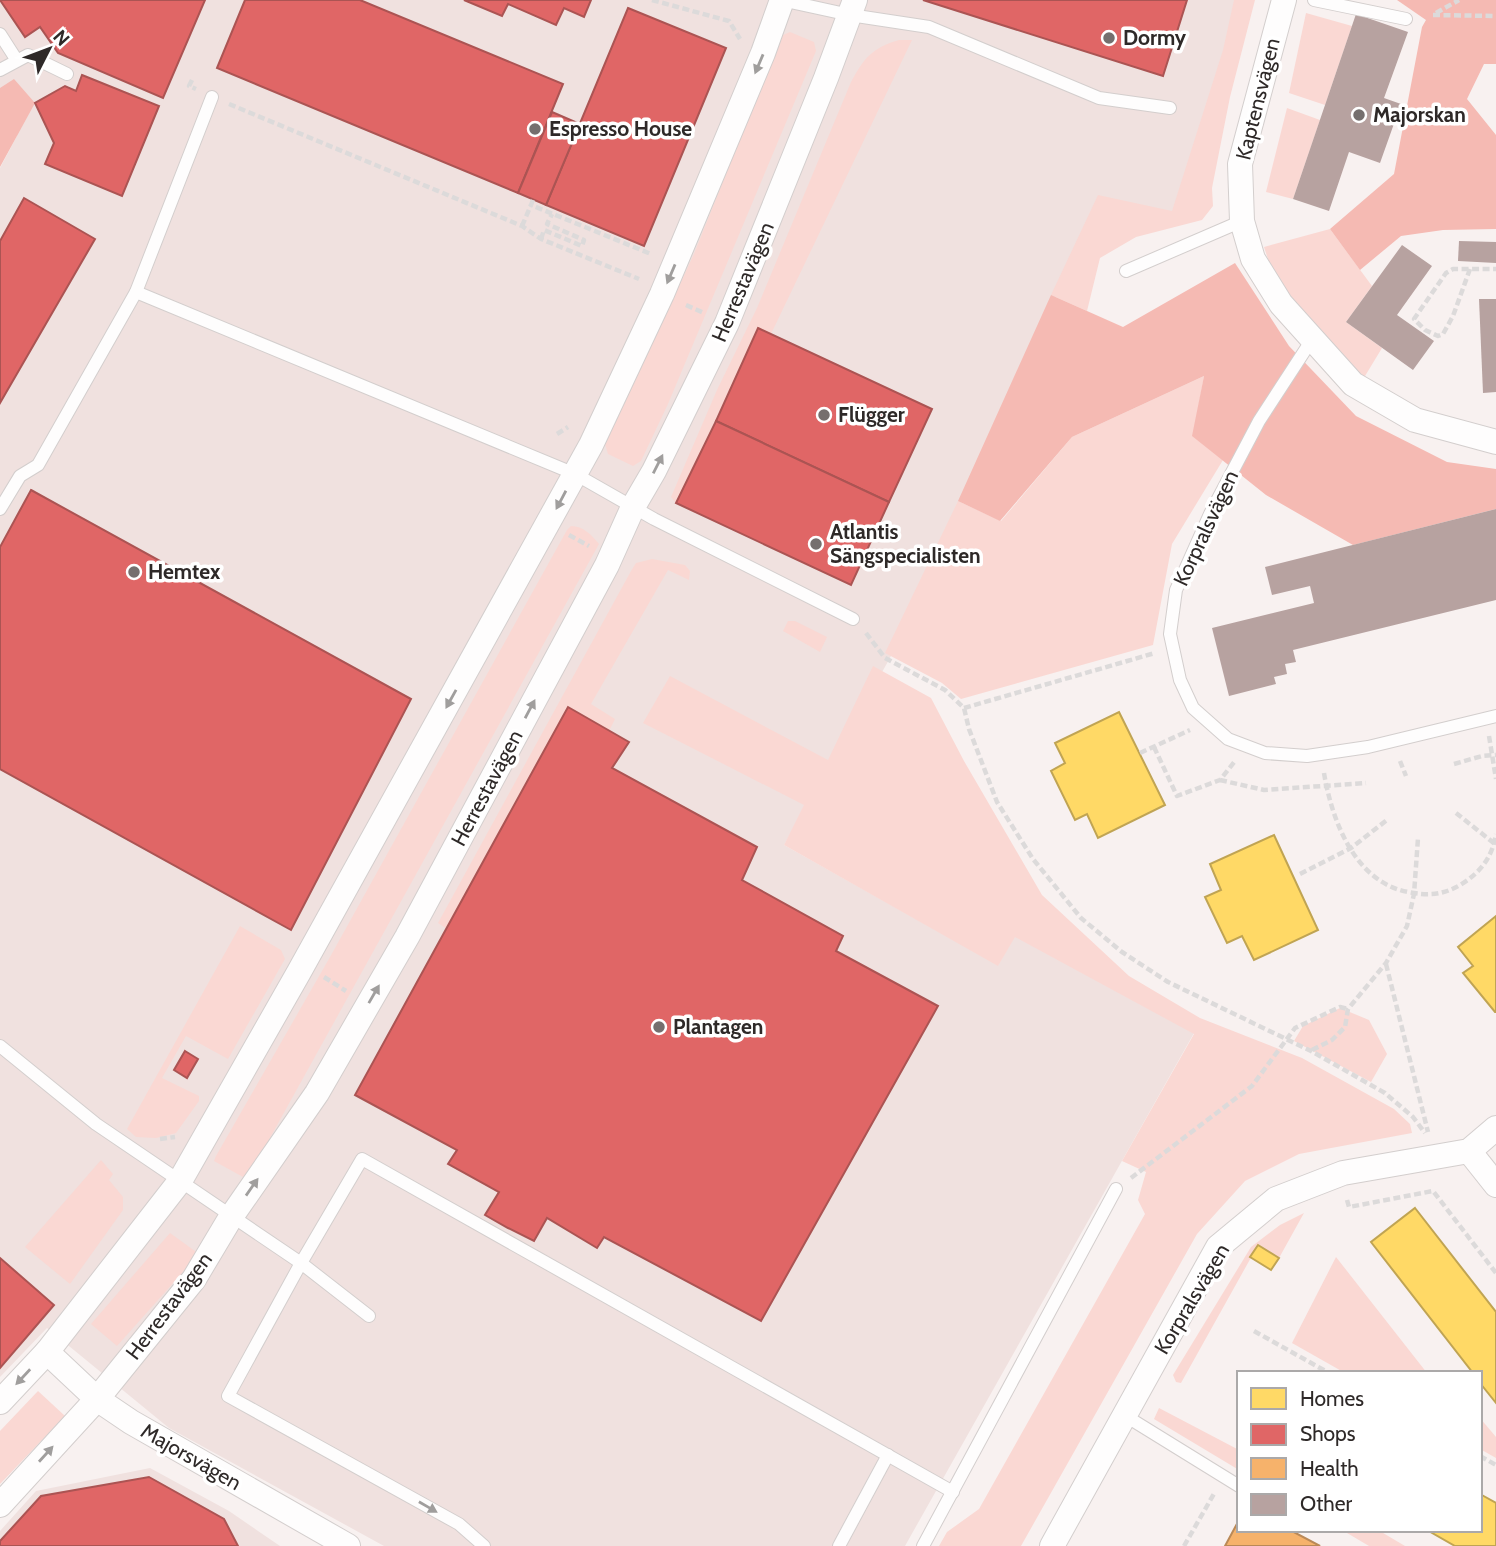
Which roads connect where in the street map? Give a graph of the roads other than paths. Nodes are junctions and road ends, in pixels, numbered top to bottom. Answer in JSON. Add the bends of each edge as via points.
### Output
{"nodes":[{"id":1,"x":782,"y":0,"type":"edge"},
{"id":2,"x":1284,"y":0,"type":"edge"},
{"id":3,"x":1314,"y":0,"type":"edge"},
{"id":4,"x":852,"y":8,"type":"edge"},
{"id":5,"x":1406,"y":19,"type":"dead end"},
{"id":6,"x":0,"y":34,"type":"edge"},
{"id":7,"x":16,"y":59,"type":"junction"},
{"id":8,"x":0,"y":70,"type":"edge"},
{"id":9,"x":67,"y":74,"type":"dead end"},
{"id":10,"x":212,"y":97,"type":"road end"},
{"id":11,"x":1170,"y":108,"type":"dead end"},
{"id":12,"x":1242,"y":221,"type":"junction"},
{"id":13,"x":1126,"y":271,"type":"dead end"},
{"id":14,"x":136,"y":292,"type":"junction"},
{"id":15,"x":1313,"y":338,"type":"junction"},
{"id":16,"x":1496,"y":442,"type":"edge"},
{"id":17,"x":575,"y":474,"type":"junction"},
{"id":18,"x":633,"y":508,"type":"junction"},
{"id":19,"x":0,"y":509,"type":"edge"},
{"id":20,"x":853,"y":619,"type":"road end"},
{"id":21,"x":1491,"y":717,"type":"edge"},
{"id":22,"x":0,"y":1046,"type":"edge"},
{"id":23,"x":1496,"y":1128,"type":"edge"},
{"id":24,"x":1469,"y":1152,"type":"junction"},
{"id":25,"x":180,"y":1181,"type":"junction"},
{"id":26,"x":1496,"y":1185,"type":"edge"},
{"id":27,"x":1116,"y":1189,"type":"road end"},
{"id":28,"x":231,"y":1217,"type":"junction"},
{"id":29,"x":301,"y":1263,"type":"junction"},
{"id":30,"x":369,"y":1316,"type":"dead end"},
{"id":31,"x":47,"y":1352,"type":"junction"},
{"id":32,"x":97,"y":1399,"type":"junction"},
{"id":33,"x":0,"y":1402,"type":"edge"},
{"id":34,"x":1124,"y":1415,"type":"junction"},
{"id":35,"x":888,"y":1455,"type":"junction"},
{"id":36,"x":1237,"y":1485,"type":"edge"},
{"id":37,"x":953,"y":1492,"type":"junction"},
{"id":38,"x":0,"y":1505,"type":"edge"},
{"id":39,"x":348,"y":1546,"type":"edge"},
{"id":40,"x":484,"y":1546,"type":"edge"},
{"id":41,"x":839,"y":1546,"type":"edge"},
{"id":42,"x":923,"y":1546,"type":"edge"},
{"id":43,"x":1052,"y":1546,"type":"edge"}],
"edges":[{"from":1,"to":4,"type":"lane"},
{"from":1,"to":17,"type":"street","one_way":true,"via":[[662,294]]},
{"from":2,"to":12,"type":"street","name":"Kaptensvägen","via":[[1240,164]]},
{"from":3,"to":5,"type":"lane"},
{"from":4,"to":11,"type":"lane","via":[[929,27],[1099,98]]},
{"from":18,"to":4,"type":"street","name":"Herrestavägen","one_way":true,"via":[[727,323]]},
{"from":6,"to":7,"type":"lane"},
{"from":7,"to":8,"type":"lane"},
{"from":7,"to":9,"type":"lane","via":[[28,55]]},
{"from":10,"to":14,"type":"lane"},
{"from":12,"to":13,"type":"lane"},
{"from":12,"to":15,"type":"street","name":"Kaptensvägen","via":[[1253,259],[1281,304]]},
{"from":14,"to":17,"type":"lane"},
{"from":14,"to":19,"type":"lane","via":[[38,466],[20,476]]},
{"from":15,"to":16,"type":"street","name":"Kaptensvägen","via":[[1353,384],[1415,420]]},
{"from":15,"to":21,"type":"lane","name":"Korpralsvägen","via":[[1259,421],[1176,590],[1172,648],[1193,708],[1228,739],[1265,753],[1307,756],[1368,747]]},
{"from":17,"to":18,"type":"lane"},
{"from":17,"to":25,"type":"street","one_way":true},
{"from":18,"to":20,"type":"lane"},
{"from":28,"to":18,"type":"street","name":"Herrestavägen","one_way":true,"via":[[317,1093],[407,937],[607,565]]},
{"from":22,"to":25,"type":"lane","via":[[96,1124]]},
{"from":23,"to":24,"type":"street"},
{"from":24,"to":26,"type":"street"},
{"from":24,"to":34,"type":"street","name":"Korpralsvägen","via":[[1343,1172],[1276,1199],[1218,1247]]},
{"from":25,"to":28,"type":"lane"},
{"from":25,"to":31,"type":"street"},
{"from":27,"to":37,"type":"lane"},
{"from":28,"to":29,"type":"lane"},
{"from":28,"to":32,"type":"street","name":"Herrestavägen","via":[[194,1279]]},
{"from":29,"to":30,"type":"lane"},
{"from":29,"to":35,"type":"lane","via":[[362,1159]]},
{"from":29,"to":40,"type":"lane","one_way":true,"via":[[228,1396],[458,1524]]},
{"from":31,"to":32,"type":"street","name":"Majorsvägen"},
{"from":31,"to":33,"type":"street","one_way":true},
{"from":38,"to":32,"type":"street","name":"Herrestavägen","one_way":true},
{"from":32,"to":39,"type":"street","name":"Majorsvägen","via":[[168,1446]]},
{"from":34,"to":36,"type":"lane"},
{"from":34,"to":43,"type":"street","name":"Korpralsvägen"},
{"from":35,"to":37,"type":"lane"},
{"from":35,"to":41,"type":"lane"},
{"from":37,"to":42,"type":"lane"}]}
